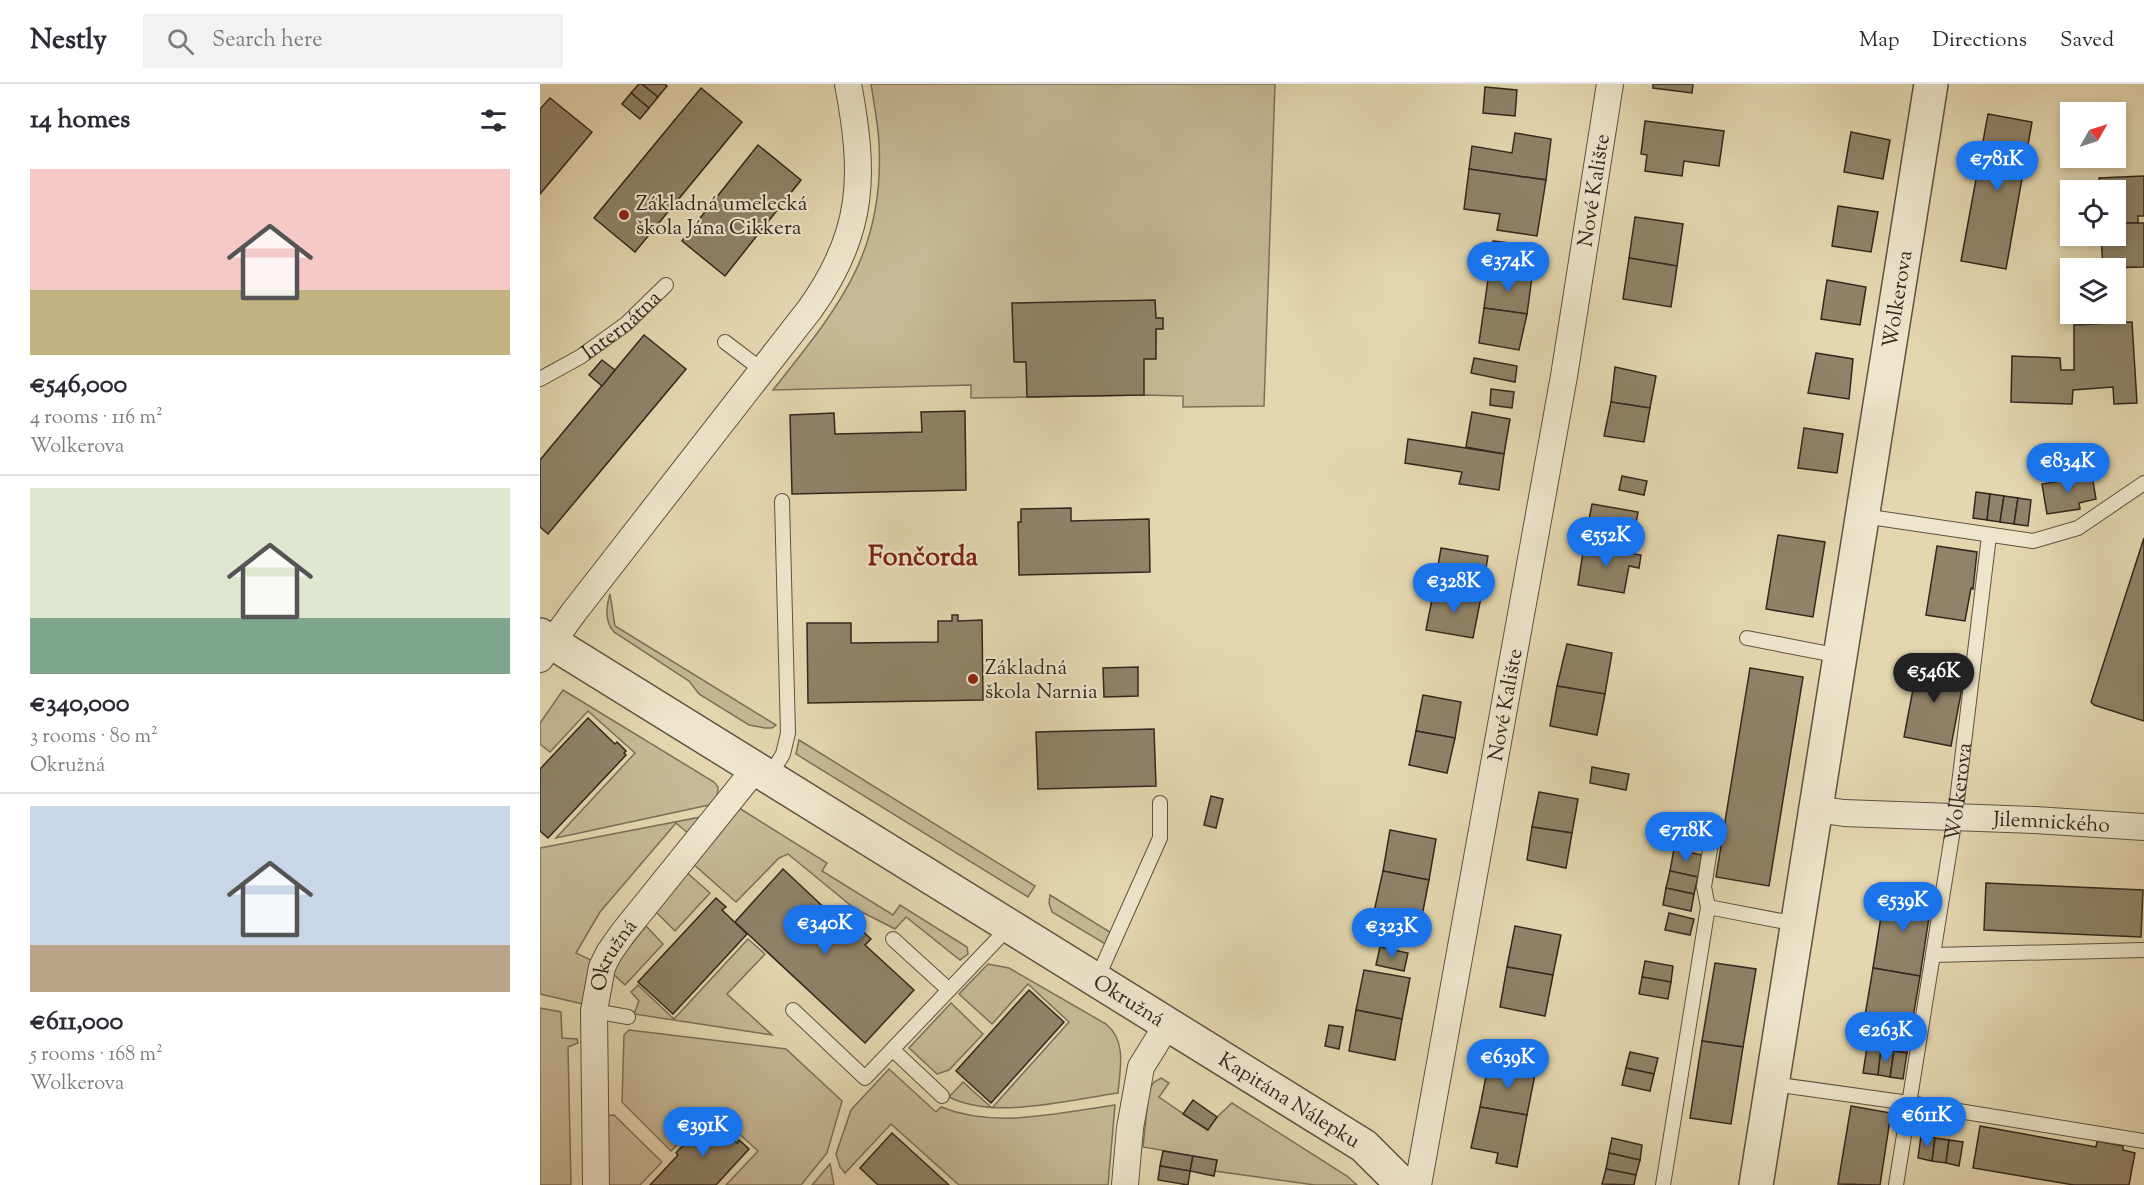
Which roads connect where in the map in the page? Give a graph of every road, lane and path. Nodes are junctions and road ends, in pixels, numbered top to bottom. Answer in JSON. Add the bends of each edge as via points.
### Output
{"nodes":[{"id":1,"x":848,"y":84,"type":"edge"},
{"id":2,"x":1610,"y":84,"type":"edge"},
{"id":3,"x":1931,"y":84,"type":"edge"},
{"id":4,"x":666,"y":285,"type":"dead end"},
{"id":5,"x":725,"y":342,"type":"dead end"},
{"id":6,"x":762,"y":370,"type":"junction"},
{"id":7,"x":540,"y":379,"type":"edge"},
{"id":8,"x":2144,"y":483,"type":"edge"},
{"id":9,"x":782,"y":501,"type":"dead end"},
{"id":10,"x":1863,"y":516,"type":"junction"},
{"id":11,"x":1989,"y":536,"type":"junction"},
{"id":12,"x":1747,"y":638,"type":"dead end"},
{"id":13,"x":544,"y":646,"type":"edge"},
{"id":14,"x":1840,"y":656,"type":"junction"},
{"id":15,"x":762,"y":773,"type":"junction"},
{"id":16,"x":1160,"y":803,"type":"dead end"},
{"id":17,"x":1816,"y":809,"type":"junction"},
{"id":18,"x":1955,"y":817,"type":"junction"},
{"id":19,"x":2144,"y":827,"type":"edge"},
{"id":20,"x":1712,"y":837,"type":"dead end"},
{"id":21,"x":1708,"y":907,"type":"junction"},
{"id":22,"x":1797,"y":924,"type":"junction"},
{"id":23,"x":1009,"y":927,"type":"junction"},
{"id":24,"x":893,"y":939,"type":"dead end"},
{"id":25,"x":2144,"y":950,"type":"edge"},
{"id":26,"x":1933,"y":955,"type":"junction"},
{"id":27,"x":1096,"y":981,"type":"junction"},
{"id":28,"x":949,"y":990,"type":"junction"},
{"id":29,"x":793,"y":1010,"type":"dead end"},
{"id":30,"x":594,"y":1011,"type":"junction"},
{"id":31,"x":628,"y":1017,"type":"dead end"},
{"id":32,"x":1167,"y":1025,"type":"junction"},
{"id":33,"x":893,"y":1050,"type":"junction"},
{"id":34,"x":1772,"y":1084,"type":"junction"},
{"id":35,"x":942,"y":1096,"type":"dead end"},
{"id":36,"x":1909,"y":1103,"type":"junction"},
{"id":37,"x":2144,"y":1141,"type":"edge"},
{"id":38,"x":596,"y":1185,"type":"edge"},
{"id":39,"x":1125,"y":1185,"type":"edge"},
{"id":40,"x":1403,"y":1185,"type":"edge"},
{"id":41,"x":1418,"y":1185,"type":"edge"},
{"id":42,"x":1663,"y":1185,"type":"edge"},
{"id":43,"x":1755,"y":1185,"type":"edge"},
{"id":44,"x":1896,"y":1185,"type":"edge"}],
"edges":[{"from":1,"to":6,"type":"street","via":[[858,165],[849,237],[827,286]]},
{"from":2,"to":41,"type":"street","name":"Nové Kalište","via":[[1562,387]]},
{"from":3,"to":10,"type":"street","name":"Wolkerova"},
{"from":4,"to":7,"type":"lane","name":"Internátna","via":[[626,324],[580,357]]},
{"from":5,"to":6,"type":"lane"},
{"from":6,"to":13,"type":"street"},
{"from":8,"to":11,"type":"lane","via":[[2078,528],[2033,541]]},
{"from":9,"to":15,"type":"lane","via":[[788,733],[783,754]]},
{"from":10,"to":11,"type":"lane"},
{"from":10,"to":14,"type":"street","name":"Wolkerova"},
{"from":11,"to":18,"type":"lane","name":"Wolkerova"},
{"from":12,"to":14,"type":"lane"},
{"from":13,"to":15,"type":"street","name":"Okružná"},
{"from":14,"to":17,"type":"street","name":"Wolkerova"},
{"from":15,"to":23,"type":"street","name":"Okružná"},
{"from":15,"to":30,"type":"street","name":"Okružná","via":[[681,860],[609,953],[602,967]]},
{"from":16,"to":27,"type":"lane","via":[[1160,838]]},
{"from":17,"to":18,"type":"street","name":"Jilemnického"},
{"from":17,"to":22,"type":"street","name":"Wolkerova"},
{"from":18,"to":19,"type":"street","name":"Jilemnického"},
{"from":18,"to":26,"type":"lane","name":"Wolkerova"},
{"from":20,"to":21,"type":"lane","via":[[1704,887]]},
{"from":21,"to":22,"type":"lane"},
{"from":21,"to":42,"type":"lane"},
{"from":22,"to":34,"type":"street","name":"Wolkerova"},
{"from":23,"to":27,"type":"street","name":"Okružná"},
{"from":23,"to":28,"type":"lane"},
{"from":24,"to":28,"type":"lane"},
{"from":25,"to":26,"type":"lane"},
{"from":26,"to":36,"type":"lane","name":"Wolkerova"},
{"from":27,"to":32,"type":"street","name":"Okružná"},
{"from":28,"to":33,"type":"lane"},
{"from":29,"to":33,"type":"lane","via":[[865,1078]]},
{"from":30,"to":31,"type":"lane"},
{"from":30,"to":38,"type":"street","name":"Okružná"},
{"from":32,"to":39,"type":"street","name":"Okružná","via":[[1141,1067]]},
{"from":32,"to":40,"type":"street","name":"Kapitána Nálepku","via":[[1364,1146]]},
{"from":33,"to":35,"type":"lane"},
{"from":34,"to":36,"type":"lane"},
{"from":34,"to":43,"type":"street","name":"Wolkerova"},
{"from":36,"to":37,"type":"lane"},
{"from":36,"to":44,"type":"lane","name":"Wolkerova"}]}
